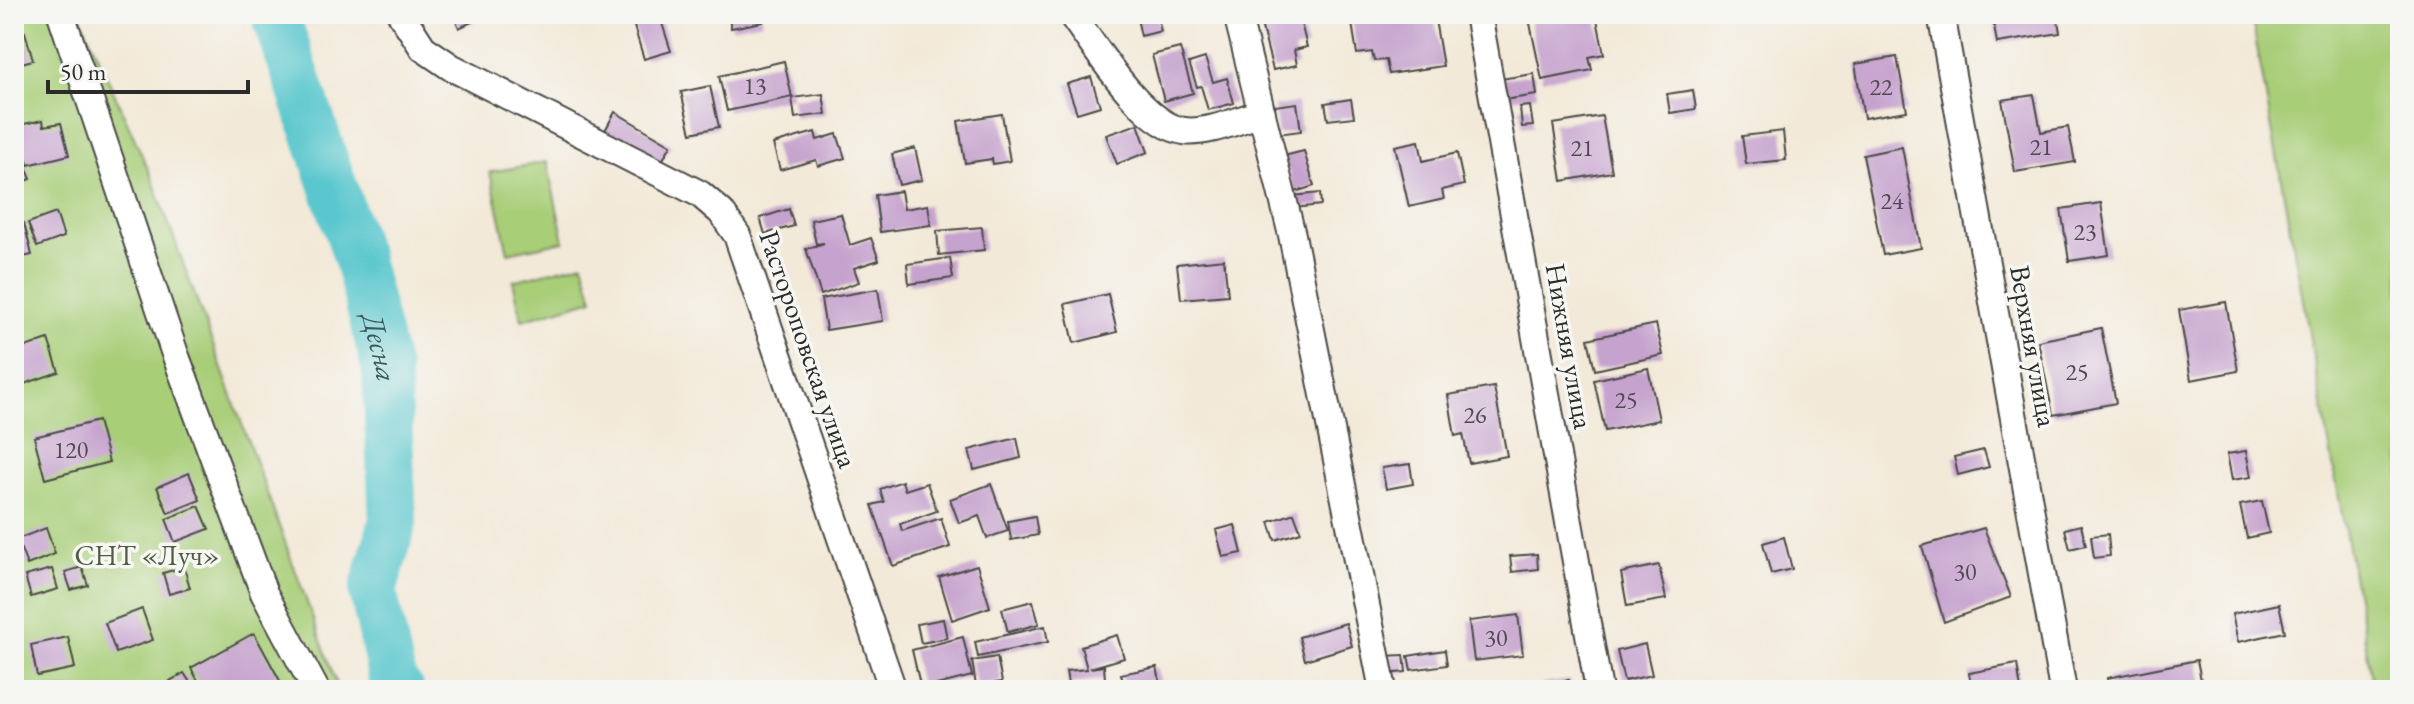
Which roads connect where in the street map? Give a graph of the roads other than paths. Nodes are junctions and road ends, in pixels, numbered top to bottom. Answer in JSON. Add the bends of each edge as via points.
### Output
{"nodes":[{"id":1,"x":61,"y":14,"type":"edge"},
{"id":2,"x":401,"y":14,"type":"edge"},
{"id":3,"x":1071,"y":14,"type":"edge"},
{"id":4,"x":1237,"y":14,"type":"edge"},
{"id":5,"x":1478,"y":14,"type":"edge"},
{"id":6,"x":1941,"y":14,"type":"edge"},
{"id":7,"x":1262,"y":113,"type":"junction"},
{"id":8,"x":316,"y":690,"type":"edge"},
{"id":9,"x":893,"y":690,"type":"edge"},
{"id":10,"x":1383,"y":690,"type":"edge"},
{"id":11,"x":1599,"y":690,"type":"edge"},
{"id":12,"x":2063,"y":690,"type":"edge"}],
"edges":[{"from":1,"to":8,"type":"street","via":[[174,351],[264,593]]},
{"from":2,"to":9,"type":"street","name":"Растороповская улица","via":[[423,48],[451,67],[700,194],[721,212],[737,235]]},
{"from":3,"to":7,"type":"street","via":[[1143,110],[1182,131]]},
{"from":4,"to":7,"type":"street"},
{"from":5,"to":11,"type":"street","name":"Нижняя улица"},
{"from":6,"to":12,"type":"street","name":"Верхняя улица"},
{"from":7,"to":10,"type":"street","via":[[1292,235]]}]}
